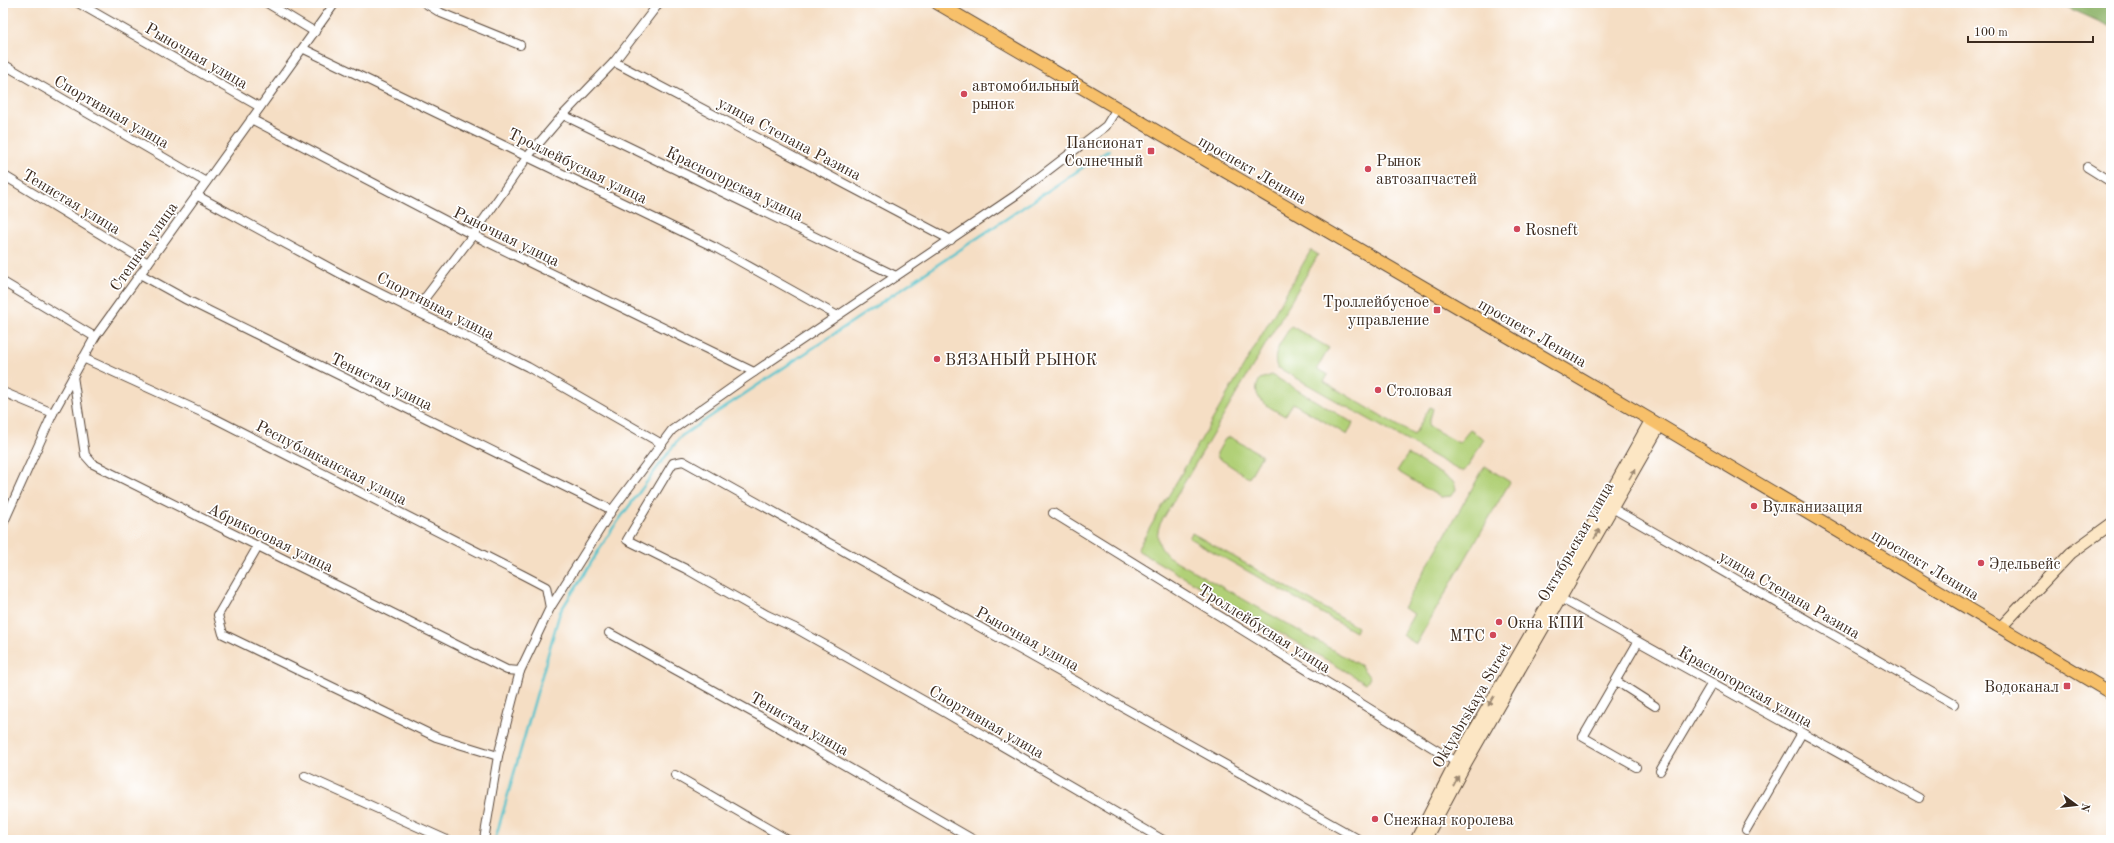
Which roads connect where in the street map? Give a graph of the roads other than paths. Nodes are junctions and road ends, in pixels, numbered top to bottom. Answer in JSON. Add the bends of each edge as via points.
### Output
{"nodes":[{"id":1,"x":78,"y":3,"type":"edge"},
{"id":2,"x":267,"y":3,"type":"edge"},
{"id":3,"x":335,"y":3,"type":"edge"},
{"id":4,"x":425,"y":3,"type":"edge"},
{"id":5,"x":659,"y":3,"type":"edge"},
{"id":6,"x":937,"y":3,"type":"edge"},
{"id":7,"x":315,"y":32,"type":"junction"},
{"id":8,"x":520,"y":44,"type":"dead end"},
{"id":9,"x":304,"y":49,"type":"junction"},
{"id":10,"x":614,"y":62,"type":"junction"},
{"id":11,"x":3,"y":64,"type":"edge"},
{"id":12,"x":260,"y":107,"type":"junction"},
{"id":13,"x":1117,"y":108,"type":"junction"},
{"id":14,"x":563,"y":115,"type":"junction"},
{"id":15,"x":251,"y":119,"type":"junction"},
{"id":16,"x":528,"y":156,"type":"junction"},
{"id":17,"x":2087,"y":167,"type":"dead end"},
{"id":18,"x":3,"y":176,"type":"edge"},
{"id":19,"x":206,"y":182,"type":"junction"},
{"id":20,"x":2111,"y":182,"type":"edge"},
{"id":21,"x":196,"y":195,"type":"junction"},
{"id":22,"x":473,"y":235,"type":"junction"},
{"id":23,"x":951,"y":240,"type":"junction"},
{"id":24,"x":148,"y":262,"type":"junction"},
{"id":25,"x":140,"y":274,"type":"junction"},
{"id":26,"x":896,"y":276,"type":"junction"},
{"id":27,"x":3,"y":282,"type":"edge"},
{"id":28,"x":415,"y":311,"type":"junction"},
{"id":29,"x":836,"y":315,"type":"junction"},
{"id":30,"x":95,"y":337,"type":"junction"},
{"id":31,"x":83,"y":358,"type":"junction"},
{"id":32,"x":754,"y":372,"type":"junction"},
{"id":33,"x":72,"y":376,"type":"junction"},
{"id":34,"x":3,"y":392,"type":"edge"},
{"id":35,"x":53,"y":413,"type":"junction"},
{"id":36,"x":1655,"y":422,"type":"junction"},
{"id":37,"x":662,"y":444,"type":"junction"},
{"id":38,"x":683,"y":461,"type":"joint"},
{"id":39,"x":1608,"y":505,"type":"junction"},
{"id":40,"x":612,"y":510,"type":"junction"},
{"id":41,"x":1053,"y":513,"type":"dead end"},
{"id":42,"x":3,"y":524,"type":"edge"},
{"id":43,"x":2111,"y":524,"type":"edge"},
{"id":44,"x":258,"y":546,"type":"junction"},
{"id":45,"x":1560,"y":598,"type":"junction"},
{"id":46,"x":550,"y":608,"type":"junction"},
{"id":47,"x":2001,"y":627,"type":"junction"},
{"id":48,"x":609,"y":633,"type":"dead end"},
{"id":49,"x":1638,"y":642,"type":"junction"},
{"id":50,"x":520,"y":672,"type":"junction"},
{"id":51,"x":1616,"y":681,"type":"junction"},
{"id":52,"x":1712,"y":683,"type":"junction"},
{"id":53,"x":2111,"y":693,"type":"edge"},
{"id":54,"x":1954,"y":704,"type":"dead end"},
{"id":55,"x":1656,"y":706,"type":"dead end"},
{"id":56,"x":1802,"y":733,"type":"junction"},
{"id":57,"x":498,"y":756,"type":"junction"},
{"id":58,"x":1459,"y":764,"type":"junction"},
{"id":59,"x":1636,"y":767,"type":"dead end"},
{"id":60,"x":1660,"y":771,"type":"dead end"},
{"id":61,"x":675,"y":775,"type":"dead end"},
{"id":62,"x":305,"y":776,"type":"dead end"},
{"id":63,"x":1919,"y":798,"type":"dead end"},
{"id":64,"x":1746,"y":830,"type":"dead end"},
{"id":65,"x":447,"y":840,"type":"edge"},
{"id":66,"x":484,"y":840,"type":"edge"},
{"id":67,"x":788,"y":840,"type":"edge"},
{"id":68,"x":974,"y":840,"type":"edge"},
{"id":69,"x":1163,"y":840,"type":"edge"},
{"id":70,"x":1360,"y":840,"type":"edge"},
{"id":71,"x":1416,"y":840,"type":"edge"},
{"id":72,"x":1425,"y":840,"type":"edge"}],
"edges":[{"from":1,"to":12,"type":"street","name":"Рыночная улица"},
{"from":2,"to":7,"type":"street"},
{"from":3,"to":7,"type":"street","name":"Степная улица"},
{"from":4,"to":8,"type":"street","via":[[441,13]]},
{"from":5,"to":10,"type":"street"},
{"from":6,"to":13,"type":"main road","name":"проспект Ленина"},
{"from":7,"to":9,"type":"street","name":"Степная улица"},
{"from":9,"to":12,"type":"street","name":"Степная улица"},
{"from":9,"to":16,"type":"street","name":"Троллейбусная улица"},
{"from":10,"to":14,"type":"street"},
{"from":10,"to":23,"type":"street","name":"улица Степана Разина"},
{"from":11,"to":19,"type":"street","name":"Спортивная улица"},
{"from":12,"to":15,"type":"street","name":"Степная улица"},
{"from":13,"to":23,"type":"street","via":[[1106,126],[1016,195]]},
{"from":13,"to":36,"type":"main road","name":"проспект Ленина"},
{"from":14,"to":16,"type":"street"},
{"from":14,"to":26,"type":"street","name":"Красногорская улица"},
{"from":15,"to":19,"type":"street","name":"Степная улица"},
{"from":15,"to":22,"type":"street","name":"Рыночная улица"},
{"from":16,"to":22,"type":"street"},
{"from":16,"to":29,"type":"street","name":"Троллейбусная улица","via":[[716,248]]},
{"from":17,"to":20,"type":"street"},
{"from":18,"to":24,"type":"street","name":"Тенистая улица"},
{"from":19,"to":21,"type":"street","name":"Степная улица"},
{"from":21,"to":24,"type":"street","name":"Степная улица"},
{"from":21,"to":28,"type":"street","name":"Спортивная улица","via":[[313,260]]},
{"from":22,"to":28,"type":"street"},
{"from":22,"to":32,"type":"street","name":"Рыночная улица"},
{"from":23,"to":26,"type":"street"},
{"from":24,"to":25,"type":"street","name":"Степная улица"},
{"from":25,"to":30,"type":"street","name":"Степная улица"},
{"from":25,"to":40,"type":"street","name":"Тенистая улица","via":[[181,297]]},
{"from":26,"to":29,"type":"street"},
{"from":27,"to":30,"type":"street"},
{"from":28,"to":37,"type":"street","name":"Спортивная улица","via":[[528,367]]},
{"from":29,"to":32,"type":"street"},
{"from":30,"to":31,"type":"street","name":"Степная улица"},
{"from":31,"to":33,"type":"street","name":"Степная улица"},
{"from":31,"to":46,"type":"street","name":"Республиканская улица","via":[[210,416],[546,587]]},
{"from":32,"to":37,"type":"street","via":[[672,430]]},
{"from":33,"to":35,"type":"street","name":"Степная улица"},
{"from":33,"to":44,"type":"street","name":"Абрикосовая улица","via":[[85,455],[89,462]]},
{"from":34,"to":35,"type":"street"},
{"from":35,"to":42,"type":"street","name":"Степная улица"},
{"from":39,"to":36,"type":"main road","name":"Октябрьская улица","one_way":true},
{"from":36,"to":39,"type":"main road","name":"Oktyabrskaya Street","via":[[1612,489]]},
{"from":36,"to":47,"type":"main road","name":"проспект Ленина"},
{"from":37,"to":40,"type":"street"},
{"from":38,"to":69,"type":"street","name":"Спортивная улица","via":[[673,463],[627,540],[795,628]]},
{"from":38,"to":70,"type":"street","name":"Рыночная улица"},
{"from":45,"to":39,"type":"main road","name":"Октябрьская улица","one_way":true},
{"from":39,"to":54,"type":"street","name":"улица Степана Разина"},
{"from":39,"to":58,"type":"main road","name":"Oktyabrskaya Street","one_way":true},
{"from":40,"to":46,"type":"street"},
{"from":41,"to":58,"type":"street","name":"Троллейбусная улица"},
{"from":43,"to":47,"type":"main road","via":[[2071,554]]},
{"from":44,"to":50,"type":"street","name":"Абрикосовая улица","via":[[507,670]]},
{"from":44,"to":57,"type":"street","via":[[218,615],[223,634],[436,737]]},
{"from":45,"to":49,"type":"street","name":"Красногорская улица"},
{"from":45,"to":58,"type":"main road","name":"Октябрьская улица"},
{"from":46,"to":50,"type":"street"},
{"from":47,"to":53,"type":"main road","name":"проспект Ленина"},
{"from":48,"to":68,"type":"street","name":"Тенистая улица"},
{"from":49,"to":51,"type":"street"},
{"from":49,"to":52,"type":"street","name":"Красногорская улица"},
{"from":50,"to":57,"type":"street"},
{"from":51,"to":55,"type":"street"},
{"from":51,"to":59,"type":"street","via":[[1583,737]]},
{"from":52,"to":56,"type":"street","name":"Красногорская улица"},
{"from":52,"to":60,"type":"street"},
{"from":56,"to":63,"type":"street","name":"Красногорская улица"},
{"from":56,"to":64,"type":"street"},
{"from":57,"to":66,"type":"street"},
{"from":58,"to":71,"type":"main road","name":"Oktyabrskaya Street"},
{"from":72,"to":58,"type":"main road","name":"Октябрьская улица","one_way":true},
{"from":61,"to":67,"type":"street"},
{"from":62,"to":65,"type":"street"}]}
